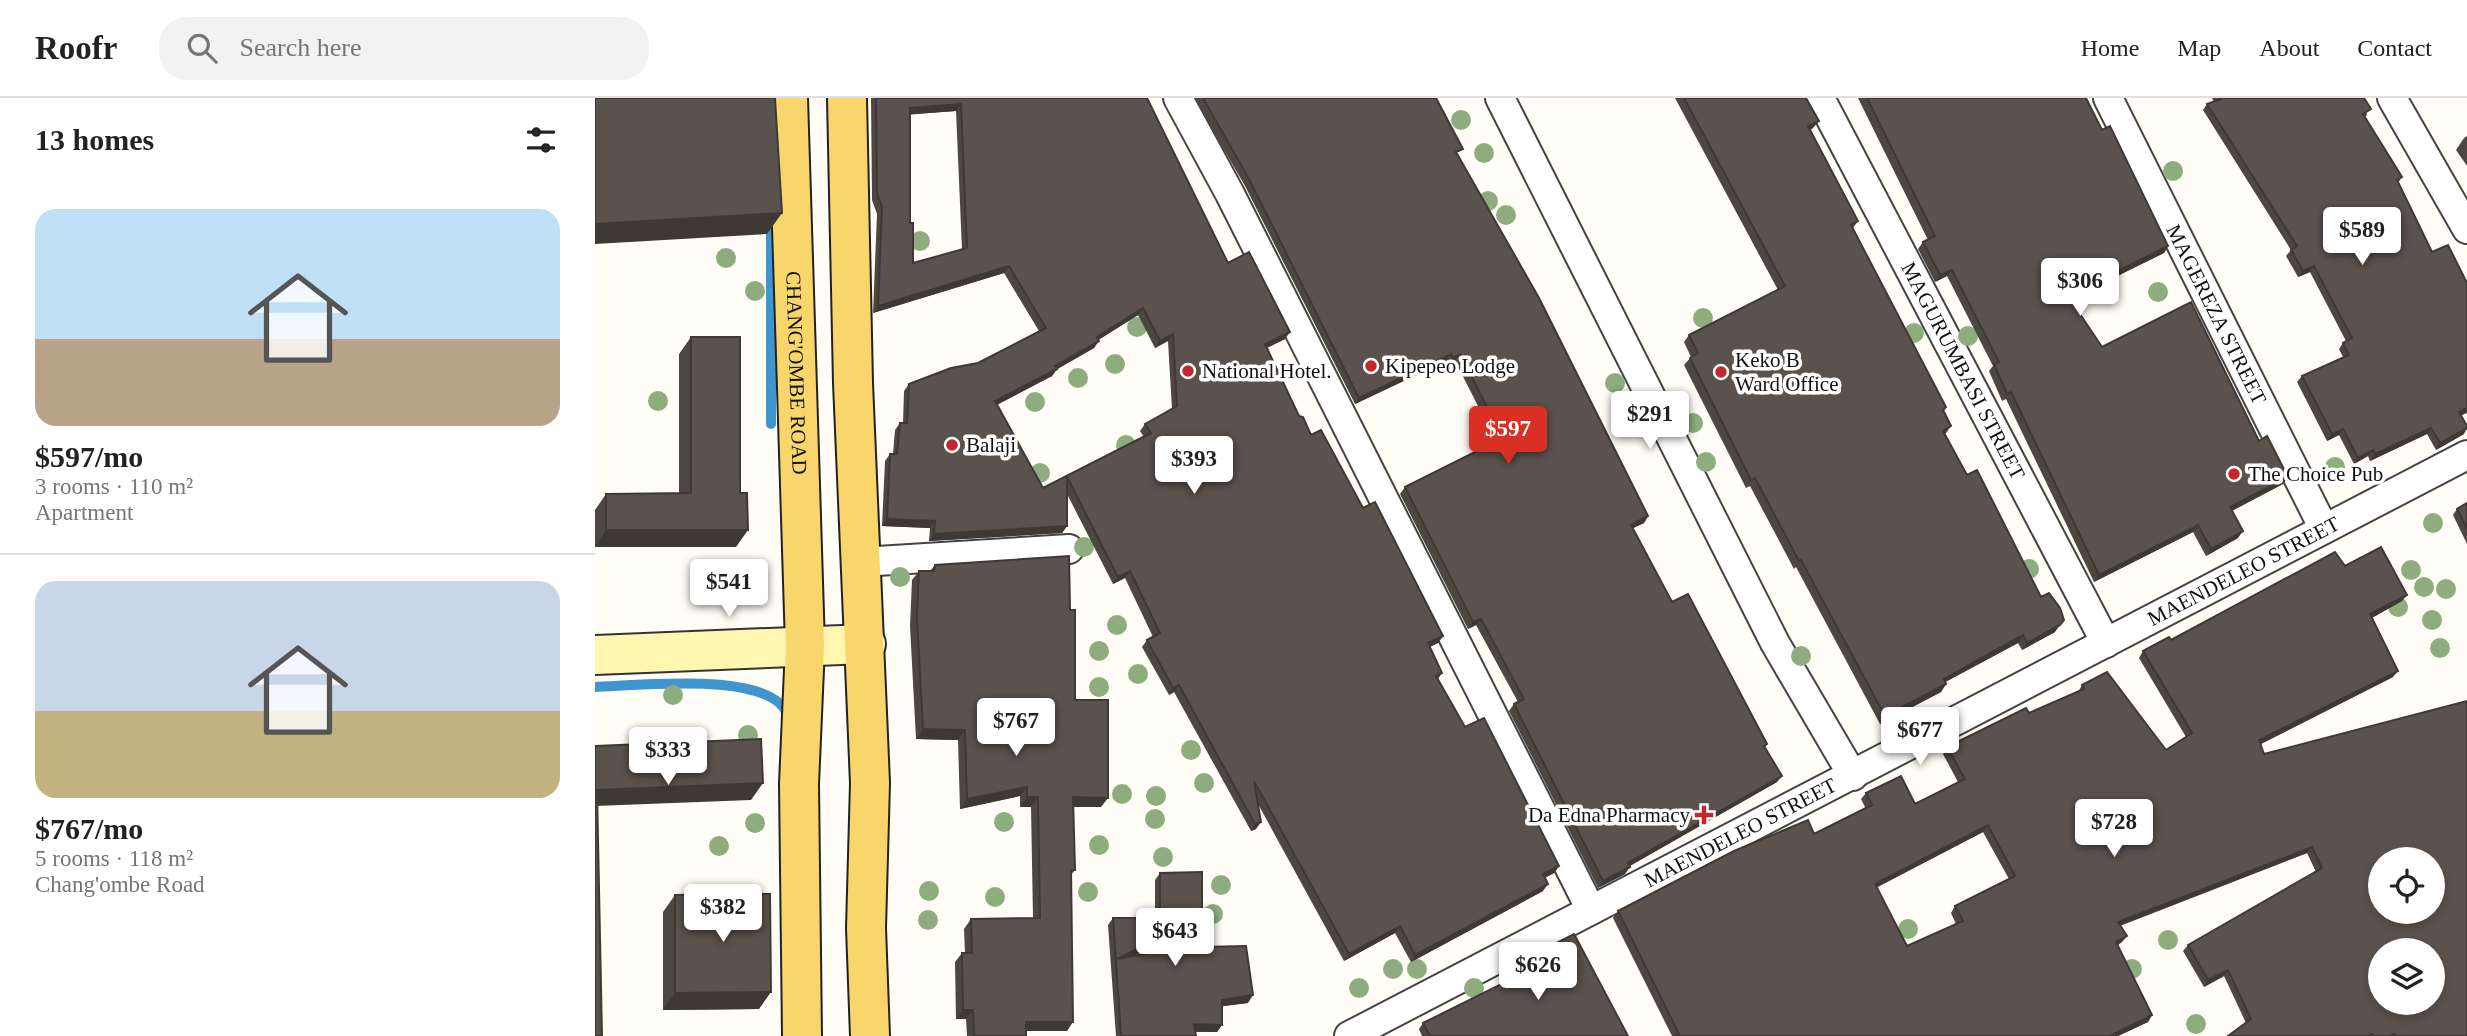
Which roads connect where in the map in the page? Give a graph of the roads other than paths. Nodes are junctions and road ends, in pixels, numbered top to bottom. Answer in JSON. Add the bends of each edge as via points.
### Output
{"nodes":[{"id":1,"x":788,"y":98,"type":"edge"},
{"id":2,"x":847,"y":98,"type":"edge"},
{"id":3,"x":1178,"y":98,"type":"edge"},
{"id":4,"x":1500,"y":98,"type":"edge"},
{"id":5,"x":1820,"y":98,"type":"edge"},
{"id":6,"x":2108,"y":98,"type":"edge"},
{"id":7,"x":2392,"y":98,"type":"edge"},
{"id":8,"x":2467,"y":229,"type":"edge"},
{"id":9,"x":2467,"y":455,"type":"edge"},
{"id":10,"x":2324,"y":529,"type":"junction"},
{"id":11,"x":1069,"y":549,"type":"dead end"},
{"id":12,"x":860,"y":562,"type":"junction"},
{"id":13,"x":2106,"y":642,"type":"junction"},
{"id":14,"x":866,"y":644,"type":"junction"},
{"id":15,"x":805,"y":646,"type":"junction"},
{"id":16,"x":595,"y":655,"type":"edge"},
{"id":17,"x":1853,"y":776,"type":"junction"},
{"id":18,"x":1591,"y":910,"type":"junction"},
{"id":19,"x":802,"y":1036,"type":"edge"},
{"id":20,"x":870,"y":1036,"type":"edge"},
{"id":21,"x":1349,"y":1036,"type":"edge"}],
"edges":[{"from":1,"to":15,"type":"main road","name":"CHANG'OMBE ROAD"},
{"from":2,"to":12,"type":"main road"},
{"from":3,"to":18,"type":"street"},
{"from":4,"to":17,"type":"street","via":[[1775,643]]},
{"from":5,"to":13,"type":"street","name":"MAGURUMBASI STREET"},
{"from":6,"to":10,"type":"street","name":"MAGEREZA STREET"},
{"from":7,"to":8,"type":"street"},
{"from":9,"to":10,"type":"street","name":"MAENDELEO STREET"},
{"from":10,"to":13,"type":"street","name":"MAENDELEO STREET"},
{"from":11,"to":12,"type":"street"},
{"from":12,"to":14,"type":"main road"},
{"from":13,"to":17,"type":"street","name":"MAENDELEO STREET"},
{"from":14,"to":15,"type":"street"},
{"from":14,"to":20,"type":"main road"},
{"from":15,"to":16,"type":"street"},
{"from":15,"to":19,"type":"main road","name":"CHANG'OMBE ROAD","via":[[799,784]]},
{"from":17,"to":18,"type":"street","name":"MAENDELEO STREET"},
{"from":18,"to":21,"type":"street","name":"MAENDELEO STREET"}]}
